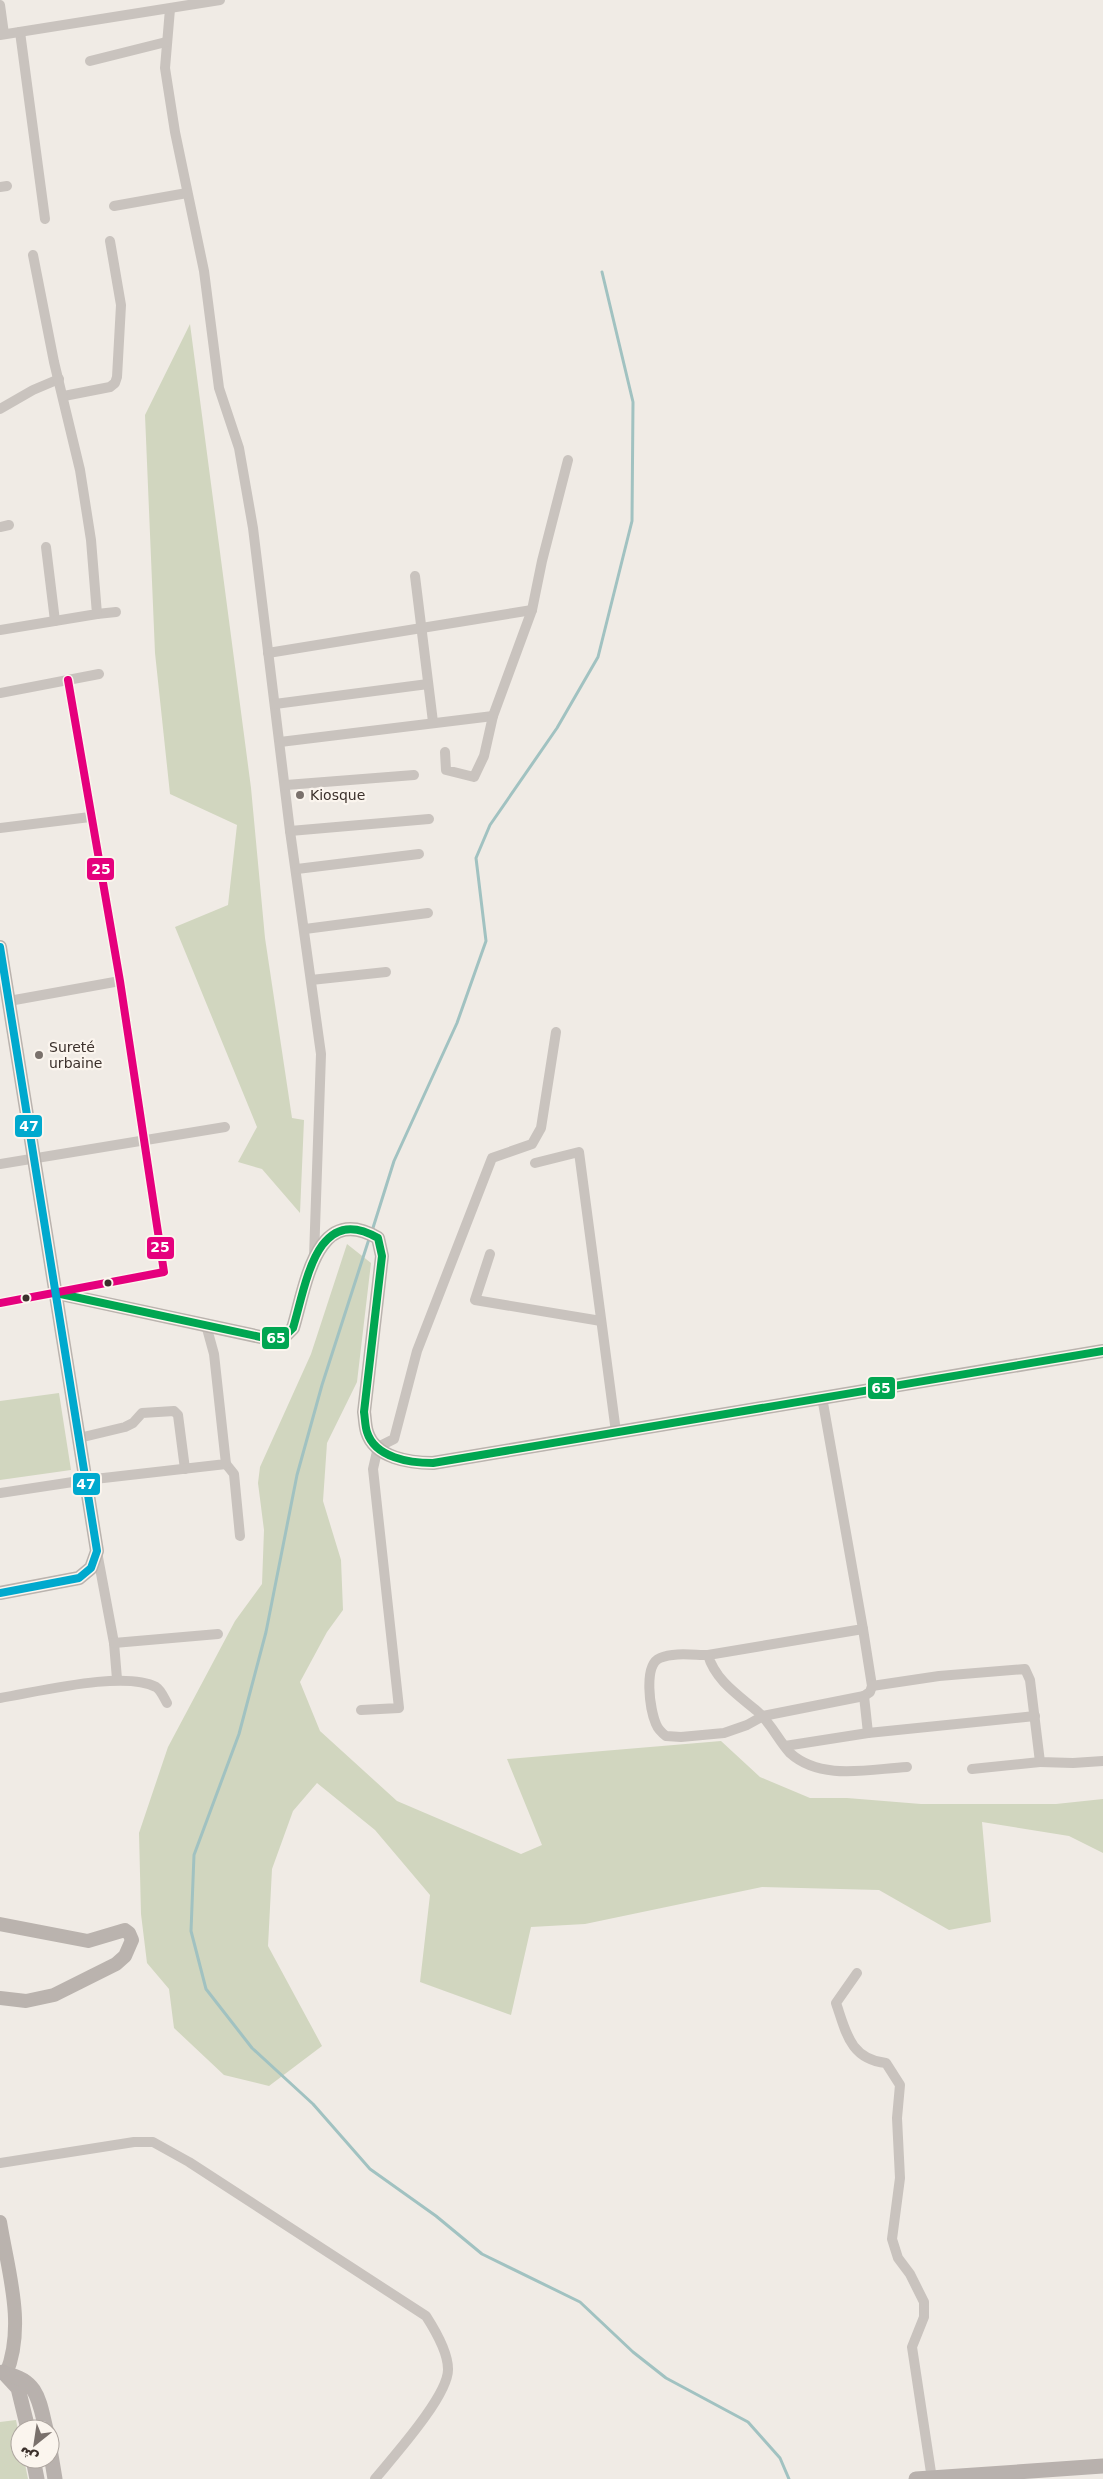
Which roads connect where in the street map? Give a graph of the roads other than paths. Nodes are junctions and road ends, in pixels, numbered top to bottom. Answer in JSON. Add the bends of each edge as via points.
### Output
{"nodes":[{"id":1,"x":220,"y":0,"type":"edge"},
{"id":2,"x":0,"y":5,"type":"edge"},
{"id":3,"x":170,"y":9,"type":"junction"},
{"id":4,"x":20,"y":32,"type":"junction"},
{"id":5,"x":2,"y":35,"type":"edge"},
{"id":6,"x":166,"y":42,"type":"junction"},
{"id":7,"x":90,"y":61,"type":"dead end"},
{"id":8,"x":187,"y":193,"type":"junction"},
{"id":9,"x":114,"y":206,"type":"dead end"},
{"id":10,"x":45,"y":219,"type":"dead end"},
{"id":11,"x":110,"y":241,"type":"dead end"},
{"id":12,"x":33,"y":255,"type":"dead end"},
{"id":13,"x":59,"y":379,"type":"junction"},
{"id":14,"x":64,"y":396,"type":"junction"},
{"id":15,"x":0,"y":409,"type":"edge"},
{"id":16,"x":568,"y":460,"type":"dead end"},
{"id":17,"x":46,"y":547,"type":"dead end"},
{"id":18,"x":415,"y":576,"type":"dead end"},
{"id":19,"x":532,"y":610,"type":"junction"},
{"id":20,"x":116,"y":612,"type":"dead end"},
{"id":21,"x":97,"y":614,"type":"junction"},
{"id":22,"x":55,"y":621,"type":"junction"},
{"id":23,"x":421,"y":628,"type":"junction"},
{"id":24,"x":0,"y":630,"type":"edge"},
{"id":25,"x":268,"y":653,"type":"junction"},
{"id":26,"x":99,"y":674,"type":"dead end"},
{"id":27,"x":68,"y":680,"type":"junction"},
{"id":28,"x":428,"y":684,"type":"junction"},
{"id":29,"x":0,"y":692,"type":"edge"},
{"id":30,"x":275,"y":704,"type":"junction"},
{"id":31,"x":493,"y":716,"type":"junction"},
{"id":32,"x":433,"y":722,"type":"junction"},
{"id":33,"x":280,"y":742,"type":"junction"},
{"id":34,"x":445,"y":752,"type":"dead end"},
{"id":35,"x":414,"y":775,"type":"dead end"},
{"id":36,"x":286,"y":785,"type":"junction"},
{"id":37,"x":90,"y":817,"type":"junction"},
{"id":38,"x":429,"y":819,"type":"dead end"},
{"id":39,"x":0,"y":828,"type":"edge"},
{"id":40,"x":290,"y":831,"type":"junction"},
{"id":41,"x":419,"y":854,"type":"dead end"},
{"id":42,"x":297,"y":869,"type":"junction"},
{"id":43,"x":428,"y":913,"type":"dead end"},
{"id":44,"x":305,"y":929,"type":"junction"},
{"id":45,"x":0,"y":946,"type":"edge"},
{"id":46,"x":1,"y":965,"type":"edge"},
{"id":47,"x":386,"y":972,"type":"dead end"},
{"id":48,"x":311,"y":980,"type":"junction"},
{"id":49,"x":120,"y":981,"type":"junction"},
{"id":50,"x":7,"y":1010,"type":"edge"},
{"id":51,"x":556,"y":1032,"type":"dead end"},
{"id":52,"x":226,"y":1127,"type":"dead end"},
{"id":53,"x":143,"y":1141,"type":"junction"},
{"id":54,"x":34,"y":1158,"type":"junction"},
{"id":55,"x":0,"y":1164,"type":"edge"},
{"id":56,"x":535,"y":1164,"type":"dead end"},
{"id":57,"x":490,"y":1254,"type":"dead end"},
{"id":58,"x":314,"y":1257,"type":"junction"},
{"id":59,"x":56,"y":1293,"type":"junction"},
{"id":60,"x":0,"y":1303,"type":"edge"},
{"id":61,"x":602,"y":1321,"type":"junction"},
{"id":62,"x":206,"y":1326,"type":"junction"},
{"id":63,"x":1103,"y":1351,"type":"edge"},
{"id":64,"x":822,"y":1397,"type":"junction"},
{"id":65,"x":616,"y":1432,"type":"junction"},
{"id":66,"x":79,"y":1438,"type":"junction"},
{"id":67,"x":378,"y":1447,"type":"junction"},
{"id":68,"x":226,"y":1464,"type":"junction"},
{"id":69,"x":186,"y":1469,"type":"junction"},
{"id":70,"x":86,"y":1480,"type":"junction"},
{"id":71,"x":0,"y":1493,"type":"edge"},
{"id":72,"x":240,"y":1536,"type":"dead end"},
{"id":73,"x":97,"y":1550,"type":"junction"},
{"id":74,"x":0,"y":1593,"type":"edge"},
{"id":75,"x":863,"y":1629,"type":"junction"},
{"id":76,"x":218,"y":1634,"type":"dead end"},
{"id":77,"x":114,"y":1643,"type":"junction"},
{"id":78,"x":708,"y":1655,"type":"junction"},
{"id":79,"x":118,"y":1679,"type":"junction"},
{"id":80,"x":872,"y":1686,"type":"junction"},
{"id":81,"x":864,"y":1696,"type":"junction"},
{"id":82,"x":0,"y":1698,"type":"edge"},
{"id":83,"x":167,"y":1703,"type":"dead end"},
{"id":84,"x":361,"y":1710,"type":"dead end"},
{"id":85,"x":763,"y":1716,"type":"junction"},
{"id":86,"x":1035,"y":1716,"type":"junction"},
{"id":87,"x":868,"y":1732,"type":"junction"},
{"id":88,"x":785,"y":1746,"type":"junction"},
{"id":89,"x":1103,"y":1761,"type":"edge"},
{"id":90,"x":1040,"y":1762,"type":"junction"},
{"id":91,"x":907,"y":1767,"type":"dead end"},
{"id":92,"x":972,"y":1769,"type":"dead end"},
{"id":93,"x":0,"y":1924,"type":"edge"},
{"id":94,"x":857,"y":1973,"type":"dead end"},
{"id":95,"x":0,"y":1998,"type":"edge"},
{"id":96,"x":0,"y":2163,"type":"edge"},
{"id":97,"x":0,"y":2222,"type":"edge"},
{"id":98,"x":4,"y":2278,"type":"edge"},
{"id":99,"x":3,"y":2372,"type":"edge"},
{"id":100,"x":26,"y":2419,"type":"edge"},
{"id":101,"x":43,"y":2419,"type":"edge"},
{"id":102,"x":1103,"y":2466,"type":"edge"},
{"id":103,"x":932,"y":2478,"type":"edge"},
{"id":104,"x":375,"y":2479,"type":"edge"},
{"id":105,"x":916,"y":2479,"type":"edge"}],
"edges":[{"from":1,"to":3,"type":"street"},
{"from":2,"to":5,"type":"street"},
{"from":3,"to":4,"type":"street"},
{"from":3,"to":6,"type":"street"},
{"from":4,"to":5,"type":"street"},
{"from":4,"to":10,"type":"street"},
{"from":6,"to":7,"type":"street"},
{"from":6,"to":8,"type":"street","via":[[165,68]]},
{"from":8,"to":9,"type":"street"},
{"from":8,"to":25,"type":"street","via":[[204,272],[220,388],[239,448],[253,528]]},
{"from":11,"to":14,"type":"street","via":[[120,304],[117,377],[110,386]]},
{"from":12,"to":13,"type":"street"},
{"from":13,"to":14,"type":"street"},
{"from":13,"to":15,"type":"street"},
{"from":14,"to":21,"type":"street","via":[[87,507]]},
{"from":16,"to":19,"type":"street"},
{"from":17,"to":22,"type":"street"},
{"from":18,"to":23,"type":"street"},
{"from":19,"to":23,"type":"street"},
{"from":19,"to":31,"type":"street"},
{"from":20,"to":21,"type":"street"},
{"from":21,"to":22,"type":"street"},
{"from":22,"to":24,"type":"street"},
{"from":23,"to":25,"type":"street"},
{"from":23,"to":28,"type":"street"},
{"from":25,"to":30,"type":"street"},
{"from":26,"to":27,"type":"street"},
{"from":27,"to":29,"type":"street"},
{"from":27,"to":37,"type":"street"},
{"from":28,"to":30,"type":"street"},
{"from":28,"to":32,"type":"street"},
{"from":30,"to":33,"type":"street"},
{"from":31,"to":32,"type":"street"},
{"from":31,"to":34,"type":"street","via":[[484,756],[474,777],[446,770]]},
{"from":32,"to":33,"type":"street"},
{"from":33,"to":36,"type":"street"},
{"from":35,"to":36,"type":"street"},
{"from":36,"to":40,"type":"street"},
{"from":37,"to":39,"type":"street"},
{"from":37,"to":49,"type":"street"},
{"from":38,"to":40,"type":"street"},
{"from":40,"to":42,"type":"street"},
{"from":41,"to":42,"type":"street"},
{"from":42,"to":44,"type":"street"},
{"from":43,"to":44,"type":"street"},
{"from":44,"to":48,"type":"street"},
{"from":45,"to":46,"type":"street"},
{"from":46,"to":50,"type":"street"},
{"from":47,"to":48,"type":"street"},
{"from":48,"to":58,"type":"street","via":[[320,1054]]},
{"from":49,"to":50,"type":"street"},
{"from":49,"to":53,"type":"street"},
{"from":50,"to":54,"type":"street"},
{"from":51,"to":67,"type":"street","via":[[541,1128],[532,1144],[492,1158],[417,1351],[394,1438]]},
{"from":52,"to":53,"type":"street"},
{"from":53,"to":54,"type":"street"},
{"from":53,"to":59,"type":"street","via":[[164,1272]]},
{"from":54,"to":55,"type":"street"},
{"from":54,"to":59,"type":"street"},
{"from":56,"to":61,"type":"street","via":[[579,1152]]},
{"from":57,"to":61,"type":"street","via":[[475,1300]]},
{"from":58,"to":62,"type":"street","via":[[293,1328],[285,1336],[270,1339]]},
{"from":58,"to":67,"type":"street","via":[[328,1236],[344,1228],[363,1229],[378,1238],[382,1256],[364,1412],[367,1433]]},
{"from":59,"to":60,"type":"street"},
{"from":59,"to":62,"type":"street"},
{"from":59,"to":66,"type":"street"},
{"from":61,"to":65,"type":"street"},
{"from":62,"to":68,"type":"street","via":[[214,1354]]},
{"from":63,"to":64,"type":"street"},
{"from":64,"to":65,"type":"street"},
{"from":64,"to":75,"type":"street"},
{"from":65,"to":67,"type":"street","via":[[433,1463],[410,1463]]},
{"from":66,"to":69,"type":"street","via":[[125,1427],[142,1413],[174,1411],[178,1415]]},
{"from":66,"to":70,"type":"street"},
{"from":67,"to":84,"type":"street","via":[[373,1470],[399,1708]]},
{"from":68,"to":69,"type":"street"},
{"from":68,"to":72,"type":"street","via":[[234,1474]]},
{"from":69,"to":70,"type":"street"},
{"from":70,"to":71,"type":"street"},
{"from":70,"to":73,"type":"street"},
{"from":73,"to":74,"type":"street","via":[[91,1568],[79,1578]]},
{"from":73,"to":77,"type":"street"},
{"from":75,"to":78,"type":"street"},
{"from":75,"to":80,"type":"street"},
{"from":76,"to":77,"type":"street"},
{"from":77,"to":79,"type":"street"},
{"from":78,"to":85,"type":"street","via":[[718,1677]]},
{"from":78,"to":85,"type":"street","via":[[661,1657],[651,1667],[648,1676],[656,1724],[661,1732],[666,1736],[681,1737],[724,1733]]},
{"from":79,"to":82,"type":"street"},
{"from":79,"to":83,"type":"street","via":[[142,1681],[159,1688]]},
{"from":80,"to":81,"type":"street"},
{"from":80,"to":86,"type":"street","via":[[1025,1669]]},
{"from":81,"to":85,"type":"street"},
{"from":81,"to":87,"type":"street"},
{"from":85,"to":88,"type":"street"},
{"from":86,"to":87,"type":"street"},
{"from":86,"to":90,"type":"street"},
{"from":87,"to":88,"type":"street"},
{"from":88,"to":91,"type":"street","via":[[806,1765],[816,1768],[837,1771]]},
{"from":89,"to":90,"type":"street","via":[[1073,1764]]},
{"from":90,"to":92,"type":"street"},
{"from":93,"to":95,"type":"street","via":[[88,1941],[125,1930],[132,1940],[125,1956],[116,1964],[54,1995],[26,2002]]},
{"from":94,"to":103,"type":"street","via":[[836,2003],[852,2046],[873,2062],[886,2063],[900,2085],[897,2118],[900,2178],[892,2239],[898,2258],[924,2302],[924,2317],[912,2347]]},
{"from":96,"to":104,"type":"street","via":[[134,2142],[153,2142],[190,2162],[426,2316],[439,2336],[448,2369],[438,2398]]},
{"from":97,"to":98,"type":"street"},
{"from":98,"to":99,"type":"street","via":[[15,2314],[16,2337],[12,2359]]},
{"from":99,"to":100,"type":"main road","via":[[18,2388]]},
{"from":99,"to":101,"type":"main road","via":[[21,2377],[32,2386]]},
{"from":102,"to":103,"type":"main road"},
{"from":103,"to":105,"type":"main road"}]}
